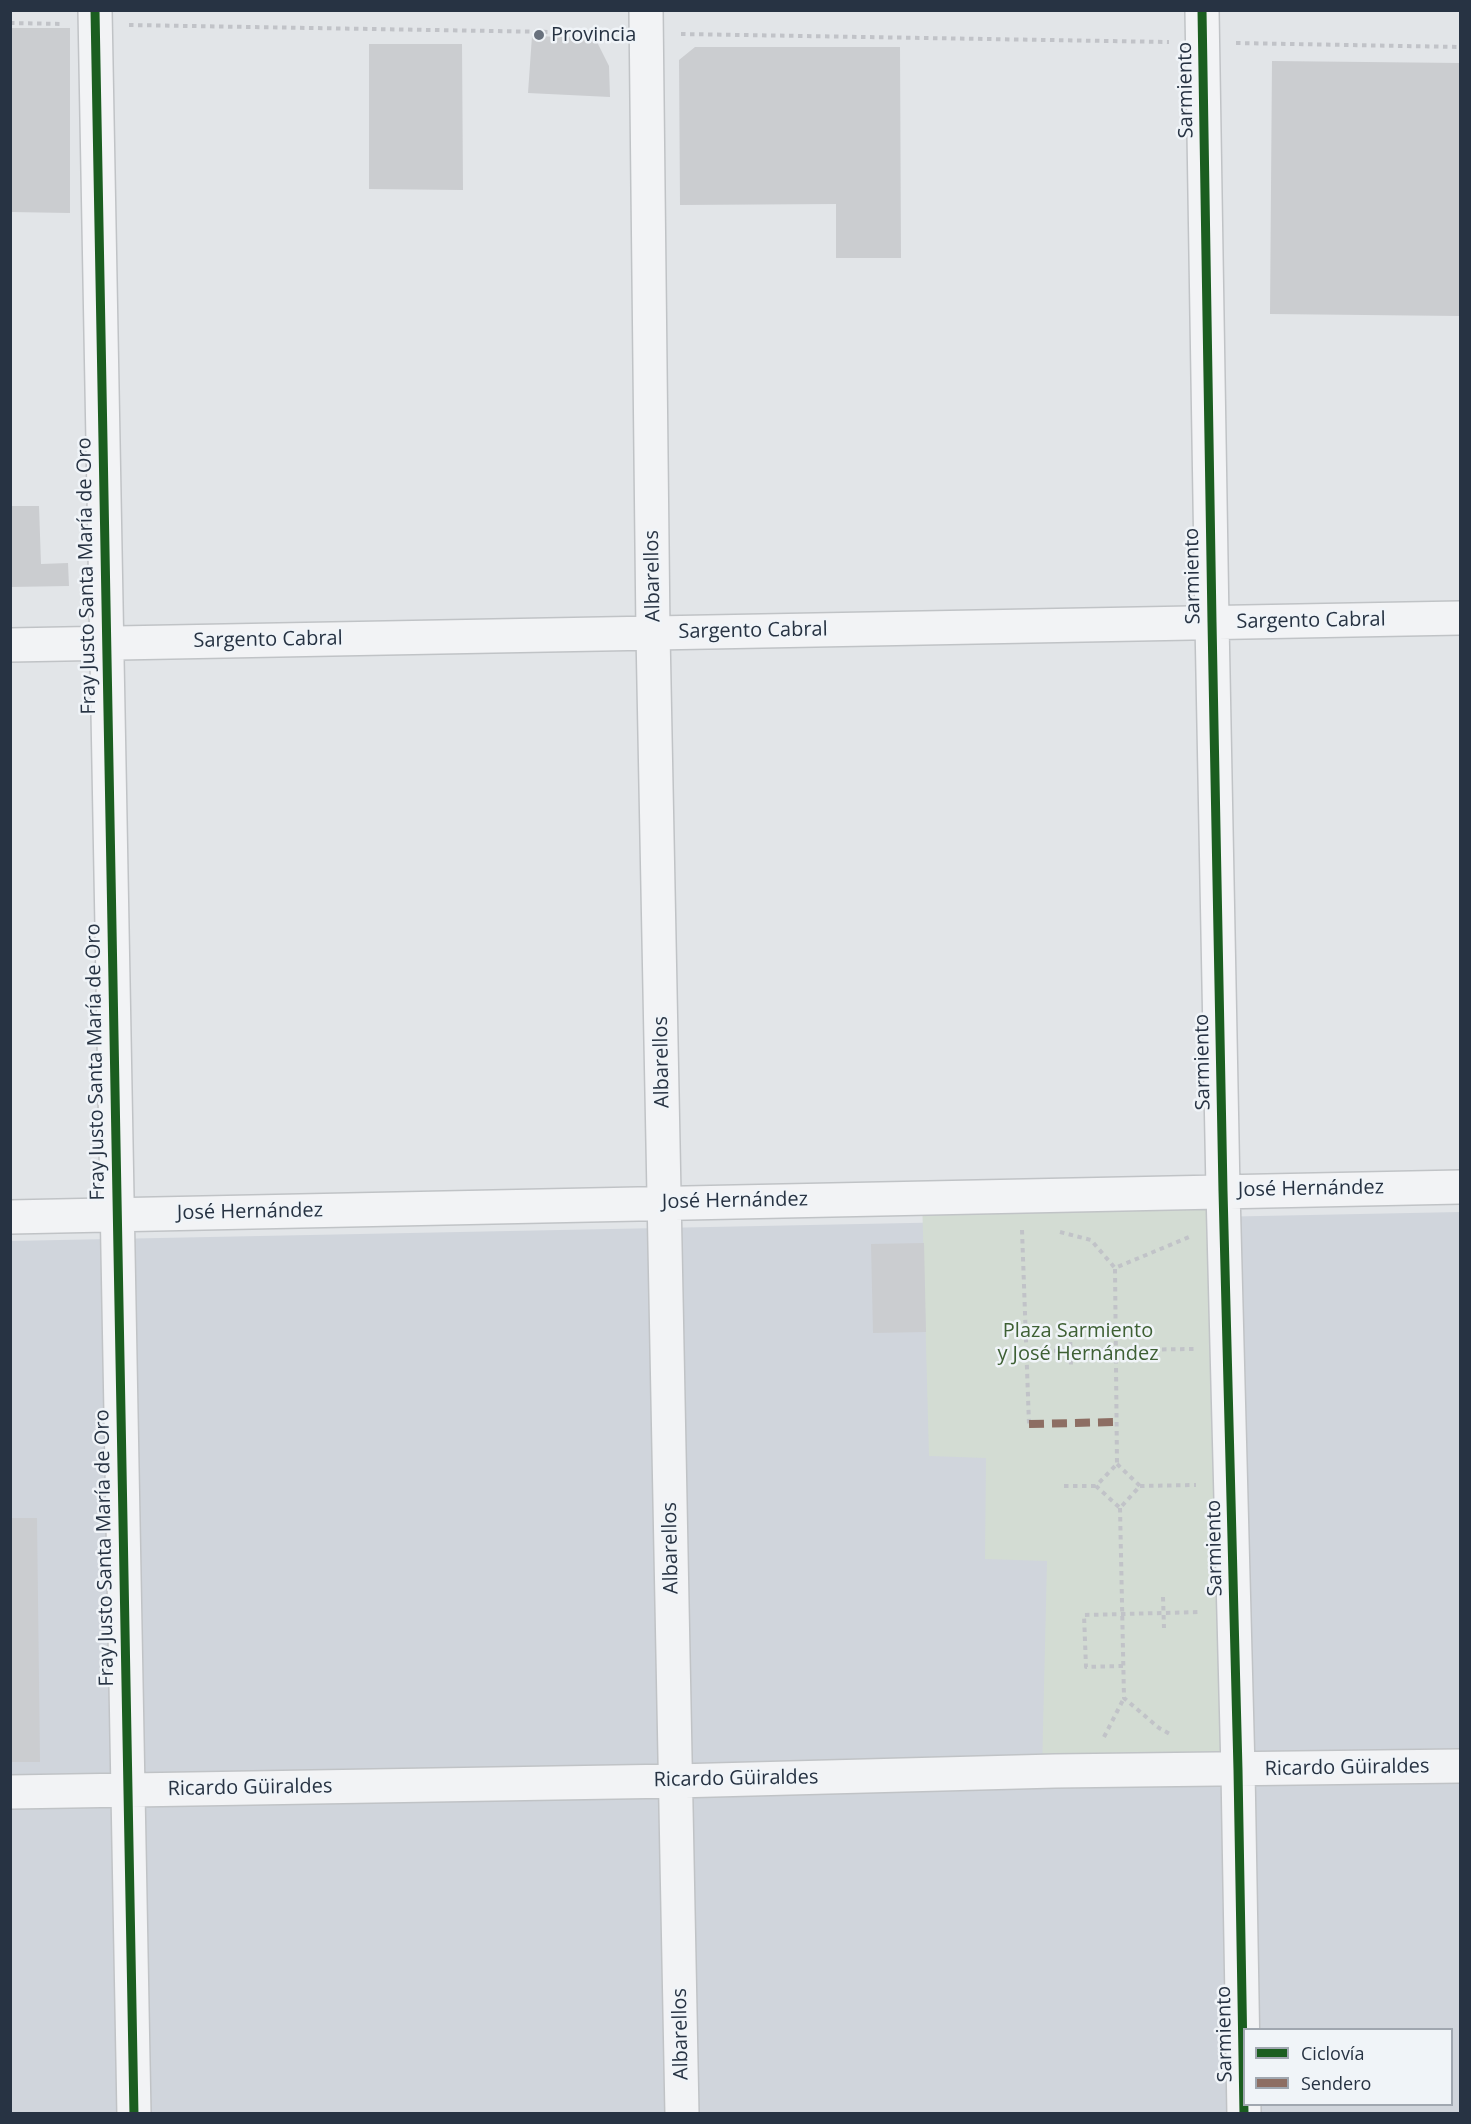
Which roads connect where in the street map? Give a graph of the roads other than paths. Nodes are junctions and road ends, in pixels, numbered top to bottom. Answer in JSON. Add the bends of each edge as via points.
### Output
{"nodes":[{"id":1,"x":1202,"y":10,"type":"edge"},
{"id":2,"x":95,"y":18,"type":"edge"},
{"id":3,"x":646,"y":22,"type":"edge"},
{"id":4,"x":1461,"y":618,"type":"edge"},
{"id":5,"x":1212,"y":622,"type":"junction"},
{"id":6,"x":653,"y":633,"type":"junction"},
{"id":7,"x":106,"y":643,"type":"junction"},
{"id":8,"x":10,"y":645,"type":"edge"},
{"id":9,"x":1461,"y":1187,"type":"edge"},
{"id":10,"x":1223,"y":1191,"type":"junction"},
{"id":11,"x":664,"y":1203,"type":"junction"},
{"id":12,"x":117,"y":1215,"type":"junction"},
{"id":13,"x":10,"y":1217,"type":"edge"},
{"id":14,"x":1461,"y":1766,"type":"edge"},
{"id":15,"x":1238,"y":1770,"type":"junction"},
{"id":16,"x":676,"y":1781,"type":"junction"},
{"id":17,"x":127,"y":1790,"type":"junction"},
{"id":18,"x":10,"y":1792,"type":"edge"},
{"id":19,"x":1243,"y":2057,"type":"edge"},
{"id":20,"x":134,"y":2114,"type":"edge"},
{"id":21,"x":682,"y":2114,"type":"edge"}],
"edges":[{"from":1,"to":5,"type":"street","name":"Sarmiento"},
{"from":2,"to":7,"type":"street","name":"Fray Justo Santa María de Oro"},
{"from":3,"to":6,"type":"street","name":"Albarellos"},
{"from":4,"to":5,"type":"street","name":"Sargento Cabral"},
{"from":5,"to":6,"type":"street","name":"Sargento Cabral"},
{"from":5,"to":10,"type":"street","name":"Sarmiento"},
{"from":6,"to":7,"type":"street","name":"Sargento Cabral"},
{"from":6,"to":11,"type":"street","name":"Albarellos"},
{"from":7,"to":8,"type":"street","name":"Sargento Cabral"},
{"from":7,"to":12,"type":"street","name":"Fray Justo Santa María de Oro"},
{"from":9,"to":10,"type":"street","name":"José Hernández"},
{"from":10,"to":11,"type":"street","name":"José Hernández"},
{"from":10,"to":15,"type":"street","name":"Sarmiento"},
{"from":11,"to":12,"type":"street","name":"José Hernández"},
{"from":11,"to":16,"type":"street","name":"Albarellos"},
{"from":12,"to":13,"type":"street","name":"José Hernández"},
{"from":12,"to":17,"type":"street","name":"Fray Justo Santa María de Oro"},
{"from":14,"to":15,"type":"street","name":"Ricardo Güiraldes"},
{"from":15,"to":16,"type":"street","name":"Ricardo Güiraldes"},
{"from":15,"to":19,"type":"street","name":"Sarmiento"},
{"from":16,"to":17,"type":"street","name":"Ricardo Güiraldes"},
{"from":16,"to":21,"type":"street","name":"Albarellos"},
{"from":17,"to":18,"type":"street","name":"Ricardo Güiraldes"},
{"from":17,"to":20,"type":"street","name":"Fray Justo Santa María de Oro"}]}
